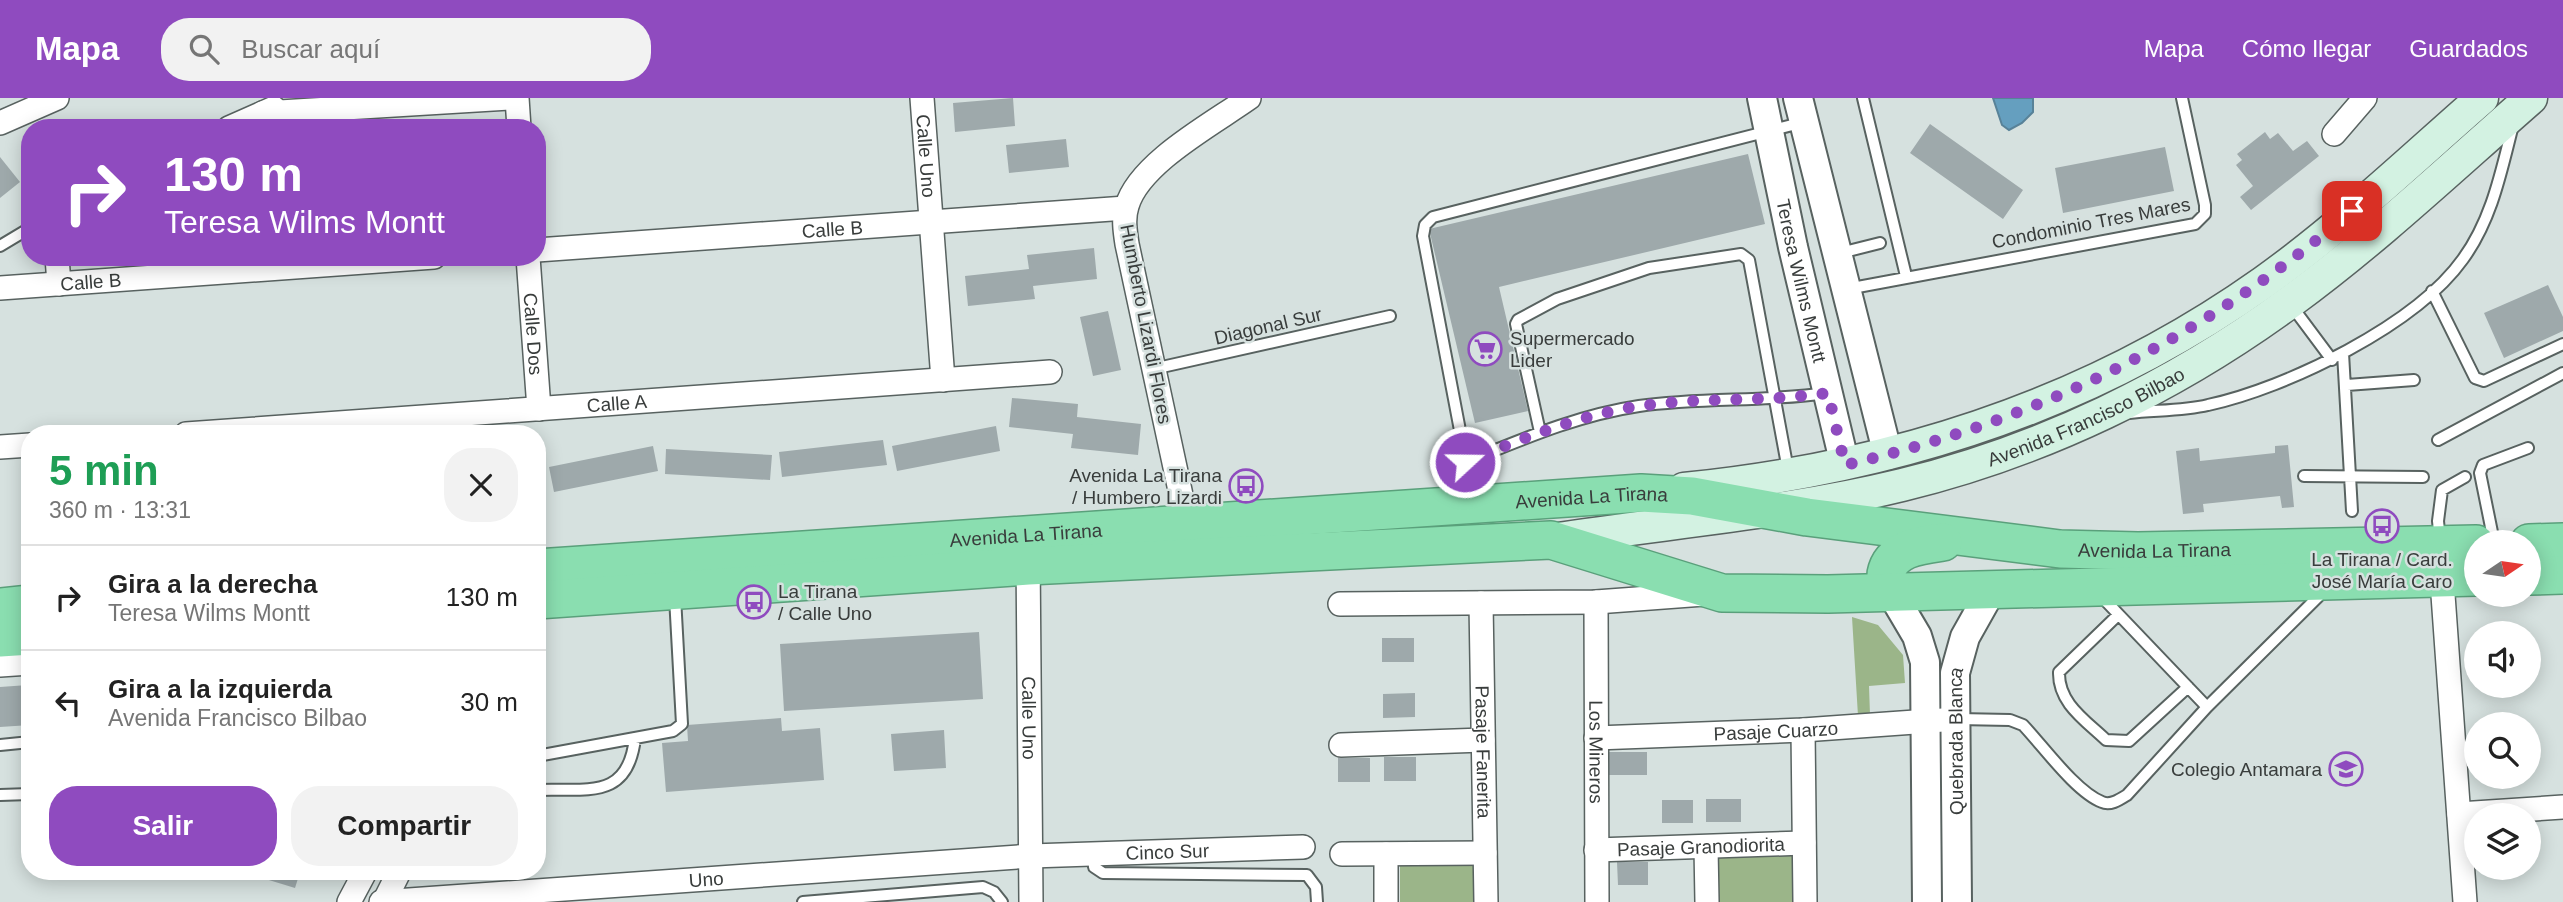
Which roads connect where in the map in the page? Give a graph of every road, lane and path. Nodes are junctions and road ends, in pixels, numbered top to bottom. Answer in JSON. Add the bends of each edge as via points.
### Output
{"nodes":[{"id":1,"x":57,"y":98,"type":"edge"},
{"id":2,"x":297,"y":98,"type":"edge"},
{"id":3,"x":511,"y":98,"type":"edge"},
{"id":4,"x":517,"y":98,"type":"edge"},
{"id":5,"x":922,"y":98,"type":"edge"},
{"id":6,"x":1250,"y":98,"type":"edge"},
{"id":7,"x":1762,"y":98,"type":"edge"},
{"id":8,"x":1863,"y":98,"type":"edge"},
{"id":9,"x":2182,"y":98,"type":"edge"},
{"id":10,"x":2365,"y":98,"type":"edge"},
{"id":11,"x":2482,"y":98,"type":"edge"},
{"id":12,"x":2522,"y":102,"type":"edge"},
{"id":13,"x":1801,"y":110,"type":"edge"},
{"id":14,"x":263,"y":113,"type":"junction"},
{"id":15,"x":249,"y":119,"type":"edge"},
{"id":16,"x":518,"y":119,"type":"edge"},
{"id":17,"x":0,"y":123,"type":"edge"},
{"id":18,"x":1769,"y":130,"type":"junction"},
{"id":19,"x":2334,"y":134,"type":"dead end"},
{"id":20,"x":1126,"y":208,"type":"junction"},
{"id":21,"x":930,"y":222,"type":"junction"},
{"id":22,"x":21,"y":233,"type":"edge"},
{"id":23,"x":1880,"y":243,"type":"dead end"},
{"id":24,"x":0,"y":246,"type":"edge"},
{"id":25,"x":546,"y":249,"type":"edge"},
{"id":26,"x":1837,"y":253,"type":"junction"},
{"id":27,"x":58,"y":266,"type":"edge"},
{"id":28,"x":309,"y":266,"type":"edge"},
{"id":29,"x":529,"y":266,"type":"edge"},
{"id":30,"x":1906,"y":276,"type":"junction"},
{"id":31,"x":59,"y":284,"type":"junction"},
{"id":32,"x":0,"y":288,"type":"edge"},
{"id":33,"x":1846,"y":289,"type":"junction"},
{"id":34,"x":2432,"y":292,"type":"junction"},
{"id":35,"x":2290,"y":302,"type":"junction"},
{"id":36,"x":1390,"y":316,"type":"dead end"},
{"id":37,"x":2563,"y":344,"type":"edge"},
{"id":38,"x":2343,"y":353,"type":"junction"},
{"id":39,"x":2332,"y":360,"type":"junction"},
{"id":40,"x":1153,"y":369,"type":"junction"},
{"id":41,"x":1050,"y":372,"type":"dead end"},
{"id":42,"x":2563,"y":373,"type":"edge"},
{"id":43,"x":943,"y":380,"type":"junction"},
{"id":44,"x":2414,"y":380,"type":"dead end"},
{"id":45,"x":2347,"y":385,"type":"junction"},
{"id":46,"x":1871,"y":390,"type":"junction"},
{"id":47,"x":1829,"y":397,"type":"junction"},
{"id":48,"x":1777,"y":400,"type":"junction"},
{"id":49,"x":539,"y":409,"type":"junction"},
{"id":50,"x":2100,"y":415,"type":"junction"},
{"id":51,"x":313,"y":425,"type":"edge"},
{"id":52,"x":1540,"y":432,"type":"junction"},
{"id":53,"x":2438,"y":440,"type":"dead end"},
{"id":54,"x":21,"y":446,"type":"edge"},
{"id":55,"x":0,"y":447,"type":"edge"},
{"id":56,"x":2528,"y":448,"type":"dead end"},
{"id":57,"x":1888,"y":455,"type":"junction"},
{"id":58,"x":1465,"y":462,"type":"junction"},
{"id":59,"x":1845,"y":465,"type":"junction"},
{"id":60,"x":1789,"y":475,"type":"junction"},
{"id":61,"x":2304,"y":476,"type":"dead end"},
{"id":62,"x":2350,"y":477,"type":"junction"},
{"id":63,"x":2423,"y":477,"type":"dead end"},
{"id":64,"x":2465,"y":477,"type":"dead end"},
{"id":65,"x":1641,"y":493,"type":"junction"},
{"id":66,"x":1468,"y":504,"type":"junction"},
{"id":67,"x":1765,"y":511,"type":"junction"},
{"id":68,"x":2352,"y":511,"type":"dead end"},
{"id":69,"x":1187,"y":523,"type":"junction"},
{"id":70,"x":2492,"y":530,"type":"edge"},
{"id":71,"x":1550,"y":540,"type":"junction"},
{"id":72,"x":1977,"y":540,"type":"junction"},
{"id":73,"x":2563,"y":542,"type":"edge"},
{"id":74,"x":2541,"y":543,"type":"edge"},
{"id":75,"x":1028,"y":550,"type":"junction"},
{"id":76,"x":2453,"y":556,"type":"edge"},
{"id":77,"x":546,"y":568,"type":"edge"},
{"id":78,"x":675,"y":575,"type":"junction"},
{"id":79,"x":2563,"y":575,"type":"edge"},
{"id":80,"x":2541,"y":576,"type":"edge"},
{"id":81,"x":2335,"y":580,"type":"junction"},
{"id":82,"x":2092,"y":587,"type":"junction"},
{"id":83,"x":1992,"y":589,"type":"junction"},
{"id":84,"x":1891,"y":592,"type":"junction"},
{"id":85,"x":1722,"y":593,"type":"junction"},
{"id":86,"x":546,"y":598,"type":"edge"},
{"id":87,"x":1595,"y":602,"type":"junction"},
{"id":88,"x":1481,"y":603,"type":"junction"},
{"id":89,"x":1340,"y":604,"type":"dead end"},
{"id":90,"x":21,"y":605,"type":"edge"},
{"id":91,"x":0,"y":607,"type":"edge"},
{"id":92,"x":2118,"y":615,"type":"junction"},
{"id":93,"x":21,"y":637,"type":"edge"},
{"id":94,"x":0,"y":638,"type":"edge"},
{"id":95,"x":21,"y":664,"type":"edge"},
{"id":96,"x":0,"y":665,"type":"edge"},
{"id":97,"x":2188,"y":687,"type":"junction"},
{"id":98,"x":2207,"y":707,"type":"junction"},
{"id":99,"x":1955,"y":719,"type":"junction"},
{"id":100,"x":1926,"y":721,"type":"junction"},
{"id":101,"x":1802,"y":730,"type":"junction"},
{"id":102,"x":635,"y":738,"type":"junction"},
{"id":103,"x":1596,"y":738,"type":"junction"},
{"id":104,"x":1483,"y":740,"type":"junction"},
{"id":105,"x":21,"y":743,"type":"edge"},
{"id":106,"x":0,"y":745,"type":"edge"},
{"id":107,"x":1341,"y":745,"type":"dead end"},
{"id":108,"x":546,"y":754,"type":"edge"},
{"id":109,"x":546,"y":790,"type":"edge"},
{"id":110,"x":21,"y":794,"type":"edge"},
{"id":111,"x":0,"y":795,"type":"edge"},
{"id":112,"x":2563,"y":807,"type":"edge"},
{"id":113,"x":2459,"y":814,"type":"junction"},
{"id":114,"x":1804,"y":843,"type":"junction"},
{"id":115,"x":1303,"y":847,"type":"dead end"},
{"id":116,"x":1706,"y":847,"type":"junction"},
{"id":117,"x":1596,"y":850,"type":"junction"},
{"id":118,"x":1485,"y":853,"type":"junction"},
{"id":119,"x":1093,"y":854,"type":"junction"},
{"id":120,"x":1386,"y":854,"type":"junction"},
{"id":121,"x":1342,"y":855,"type":"dead end"},
{"id":122,"x":1031,"y":856,"type":"junction"},
{"id":123,"x":361,"y":880,"type":"edge"},
{"id":124,"x":395,"y":880,"type":"edge"},
{"id":125,"x":383,"y":901,"type":"edge"},
{"id":126,"x":349,"y":902,"type":"edge"},
{"id":127,"x":803,"y":902,"type":"edge"},
{"id":128,"x":1002,"y":902,"type":"edge"},
{"id":129,"x":1031,"y":902,"type":"edge"},
{"id":130,"x":1317,"y":902,"type":"edge"},
{"id":131,"x":1386,"y":902,"type":"edge"},
{"id":132,"x":1486,"y":902,"type":"edge"},
{"id":133,"x":1597,"y":902,"type":"edge"},
{"id":134,"x":1707,"y":902,"type":"edge"},
{"id":135,"x":1805,"y":902,"type":"edge"},
{"id":136,"x":1927,"y":902,"type":"edge"},
{"id":137,"x":1957,"y":902,"type":"edge"},
{"id":138,"x":2465,"y":902,"type":"edge"}],
"edges":[{"from":1,"to":17,"type":"street"},
{"from":2,"to":14,"type":"street"},
{"from":3,"to":14,"type":"street"},
{"from":4,"to":16,"type":"street"},
{"from":5,"to":21,"type":"street","name":"Calle Uno"},
{"from":6,"to":20,"type":"street","name":"Humberto Lizardi Flores","via":[[1149,171]]},
{"from":7,"to":18,"type":"street","name":"Teresa Wilms Montt"},
{"from":8,"to":30,"type":"lane"},
{"from":9,"to":30,"type":"lane","name":"Condominio Tres Mares","via":[[2205,205],[2202,220]]},
{"from":10,"to":19,"type":"street"},
{"from":11,"to":57,"type":"main road","name":"Avenida Francisco Bilbao","via":[[2309,247],[2171,341],[2031,409]]},
{"from":12,"to":34,"type":"lane","via":[[2492,208],[2463,259]]},
{"from":12,"to":35,"type":"main road","name":"Avenida Francisco Bilbao","via":[[2362,246]]},
{"from":13,"to":18,"type":"lane"},
{"from":13,"to":26,"type":"street","name":"Teresa Wilms Montt"},
{"from":14,"to":15,"type":"street"},
{"from":18,"to":47,"type":"street","name":"Teresa Wilms Montt"},
{"from":18,"to":58,"type":"lane","via":[[1433,218],[1425,225],[1423,236]]},
{"from":20,"to":21,"type":"street","name":"Calle B"},
{"from":20,"to":40,"type":"street","name":"Humberto Lizardi Flores","via":[[1126,244]]},
{"from":21,"to":25,"type":"street","name":"Calle B"},
{"from":21,"to":43,"type":"street","name":"Calle Uno"},
{"from":22,"to":24,"type":"lane"},
{"from":23,"to":26,"type":"lane"},
{"from":26,"to":33,"type":"street","name":"Teresa Wilms Montt"},
{"from":27,"to":31,"type":"street"},
{"from":28,"to":31,"type":"street","name":"Calle B"},
{"from":29,"to":49,"type":"street","name":"Calle Dos"},
{"from":30,"to":33,"type":"lane","name":"Condominio Tres Mares"},
{"from":31,"to":32,"type":"street","name":"Calle B"},
{"from":33,"to":46,"type":"street","name":"Teresa Wilms Montt"},
{"from":34,"to":37,"type":"lane","via":[[2475,378],[2484,381]]},
{"from":34,"to":38,"type":"lane"},
{"from":35,"to":39,"type":"lane"},
{"from":35,"to":50,"type":"main road","name":"Avenida Francisco Bilbao","via":[[2200,361]]},
{"from":36,"to":40,"type":"lane","name":"Diagonal Sur"},
{"from":38,"to":39,"type":"lane"},
{"from":38,"to":45,"type":"lane"},
{"from":39,"to":50,"type":"lane","via":[[2258,392],[2206,406]]},
{"from":40,"to":69,"type":"street","name":"Humberto Lizardi Flores"},
{"from":41,"to":43,"type":"street","name":"Calle A"},
{"from":42,"to":53,"type":"lane"},
{"from":43,"to":49,"type":"street","name":"Calle A"},
{"from":44,"to":45,"type":"lane"},
{"from":45,"to":62,"type":"lane"},
{"from":46,"to":47,"type":"street","via":[[1854,403]]},
{"from":46,"to":57,"type":"street","name":"Teresa Wilms Montt"},
{"from":47,"to":48,"type":"lane"},
{"from":47,"to":59,"type":"street","name":"Teresa Wilms Montt"},
{"from":48,"to":52,"type":"lane","via":[[1643,406],[1592,415]]},
{"from":48,"to":52,"type":"lane","via":[[1749,260],[1741,254],[1649,268],[1557,299],[1522,317],[1516,324]]},
{"from":48,"to":60,"type":"lane"},
{"from":49,"to":51,"type":"street","name":"Calle A"},
{"from":50,"to":67,"type":"main road","name":"Avenida Francisco Bilbao","via":[[1950,471],[1858,495]]},
{"from":52,"to":58,"type":"lane"},
{"from":54,"to":55,"type":"street"},
{"from":56,"to":70,"type":"lane","via":[[2483,465],[2480,473]]},
{"from":57,"to":59,"type":"main road","name":"Avenida Francisco Bilbao"},
{"from":58,"to":66,"type":"lane"},
{"from":59,"to":60,"type":"main road","name":"Avenida Francisco Bilbao"},
{"from":60,"to":65,"type":"main road","name":"Avenida Francisco Bilbao"},
{"from":61,"to":62,"type":"lane"},
{"from":62,"to":63,"type":"lane"},
{"from":62,"to":68,"type":"lane"},
{"from":64,"to":76,"type":"lane","via":[[2442,490],[2438,521]]},
{"from":65,"to":66,"type":"highway","name":"Avenida La Tirana"},
{"from":65,"to":67,"type":"highway","name":"Avenida La Tirana","via":[[1692,496]]},
{"from":66,"to":69,"type":"highway","name":"Avenida La Tirana"},
{"from":67,"to":71,"type":"main road","name":"Avenida Francisco Bilbao"},
{"from":67,"to":72,"type":"highway","name":"Avenida La Tirana"},
{"from":69,"to":75,"type":"highway","name":"Avenida La Tirana"},
{"from":71,"to":75,"type":"highway","name":"Avenida La Tirana"},
{"from":71,"to":85,"type":"highway","name":"Avenida La Tirana"},
{"from":72,"to":76,"type":"highway","name":"Avenida La Tirana","via":[[2112,551]]},
{"from":72,"to":83,"type":"highway","via":[[1999,566]]},
{"from":72,"to":84,"type":"highway","via":[[1918,546],[1900,553],[1887,569]]},
{"from":73,"to":74,"type":"highway"},
{"from":75,"to":78,"type":"highway","name":"Avenida La Tirana"},
{"from":75,"to":122,"type":"street","name":"Calle Uno"},
{"from":76,"to":81,"type":"highway","name":"Avenida La Tirana"},
{"from":76,"to":113,"type":"street"},
{"from":77,"to":78,"type":"highway","name":"Avenida La Tirana"},
{"from":78,"to":86,"type":"highway","name":"Avenida La Tirana"},
{"from":78,"to":102,"type":"lane","via":[[684,720],[673,731]]},
{"from":79,"to":80,"type":"highway"},
{"from":81,"to":82,"type":"highway","name":"Avenida La Tirana"},
{"from":81,"to":98,"type":"lane"},
{"from":82,"to":83,"type":"highway","name":"Avenida La Tirana"},
{"from":82,"to":92,"type":"lane"},
{"from":83,"to":84,"type":"highway","name":"Avenida La Tirana"},
{"from":83,"to":99,"type":"street","name":"Quebrada Blanca","via":[[1959,655]]},
{"from":84,"to":85,"type":"highway","name":"Avenida La Tirana"},
{"from":84,"to":100,"type":"street","name":"Quebrada Blanca","via":[[1922,648],[1927,675]]},
{"from":85,"to":87,"type":"street","name":"Avenida La Tirana"},
{"from":87,"to":88,"type":"street","name":"Avenida La Tirana"},
{"from":87,"to":103,"type":"street","name":"Los Mineros"},
{"from":88,"to":89,"type":"street","name":"Avenida La Tirana"},
{"from":88,"to":104,"type":"street","name":"Pasaje Fanerita"},
{"from":90,"to":91,"type":"highway"},
{"from":92,"to":97,"type":"lane"},
{"from":92,"to":97,"type":"lane","via":[[2059,671],[2061,693],[2072,709],[2106,740],[2129,741]]},
{"from":93,"to":94,"type":"highway"},
{"from":95,"to":96,"type":"street"},
{"from":97,"to":98,"type":"lane"},
{"from":98,"to":99,"type":"lane","via":[[2127,795],[2104,803],[2086,793],[2023,725],[2010,720]]},
{"from":99,"to":100,"type":"street","name":"Pasaje Cuarzo"},
{"from":99,"to":137,"type":"street","name":"Quebrada Blanca"},
{"from":100,"to":101,"type":"street","name":"Pasaje Cuarzo"},
{"from":100,"to":136,"type":"street","name":"Quebrada Blanca"},
{"from":101,"to":103,"type":"street","name":"Pasaje Cuarzo"},
{"from":101,"to":114,"type":"street"},
{"from":102,"to":108,"type":"lane"},
{"from":102,"to":109,"type":"lane","via":[[626,774],[616,783]]},
{"from":103,"to":117,"type":"street","name":"Los Mineros"},
{"from":104,"to":107,"type":"street"},
{"from":104,"to":118,"type":"street","name":"Pasaje Fanerita"},
{"from":105,"to":106,"type":"lane"},
{"from":110,"to":111,"type":"lane"},
{"from":112,"to":113,"type":"street"},
{"from":113,"to":138,"type":"street"},
{"from":114,"to":116,"type":"street","name":"Pasaje Granodiorita"},
{"from":114,"to":135,"type":"street"},
{"from":115,"to":119,"type":"street","name":"Cinco Sur"},
{"from":116,"to":117,"type":"street","name":"Pasaje Granodiorita"},
{"from":116,"to":134,"type":"street"},
{"from":117,"to":133,"type":"street","name":"Los Mineros"},
{"from":118,"to":120,"type":"street"},
{"from":118,"to":132,"type":"street","name":"Pasaje Fanerita"},
{"from":119,"to":122,"type":"street","name":"Cinco Sur"},
{"from":119,"to":130,"type":"lane","via":[[1094,867],[1103,873],[1307,875],[1316,887]]},
{"from":120,"to":121,"type":"street"},
{"from":120,"to":131,"type":"street"},
{"from":122,"to":125,"type":"street","name":"Uno"},
{"from":122,"to":129,"type":"street","name":"Calle Uno"},
{"from":123,"to":126,"type":"street"},
{"from":124,"to":125,"type":"street"},
{"from":127,"to":128,"type":"lane","via":[[983,887]]}]}
